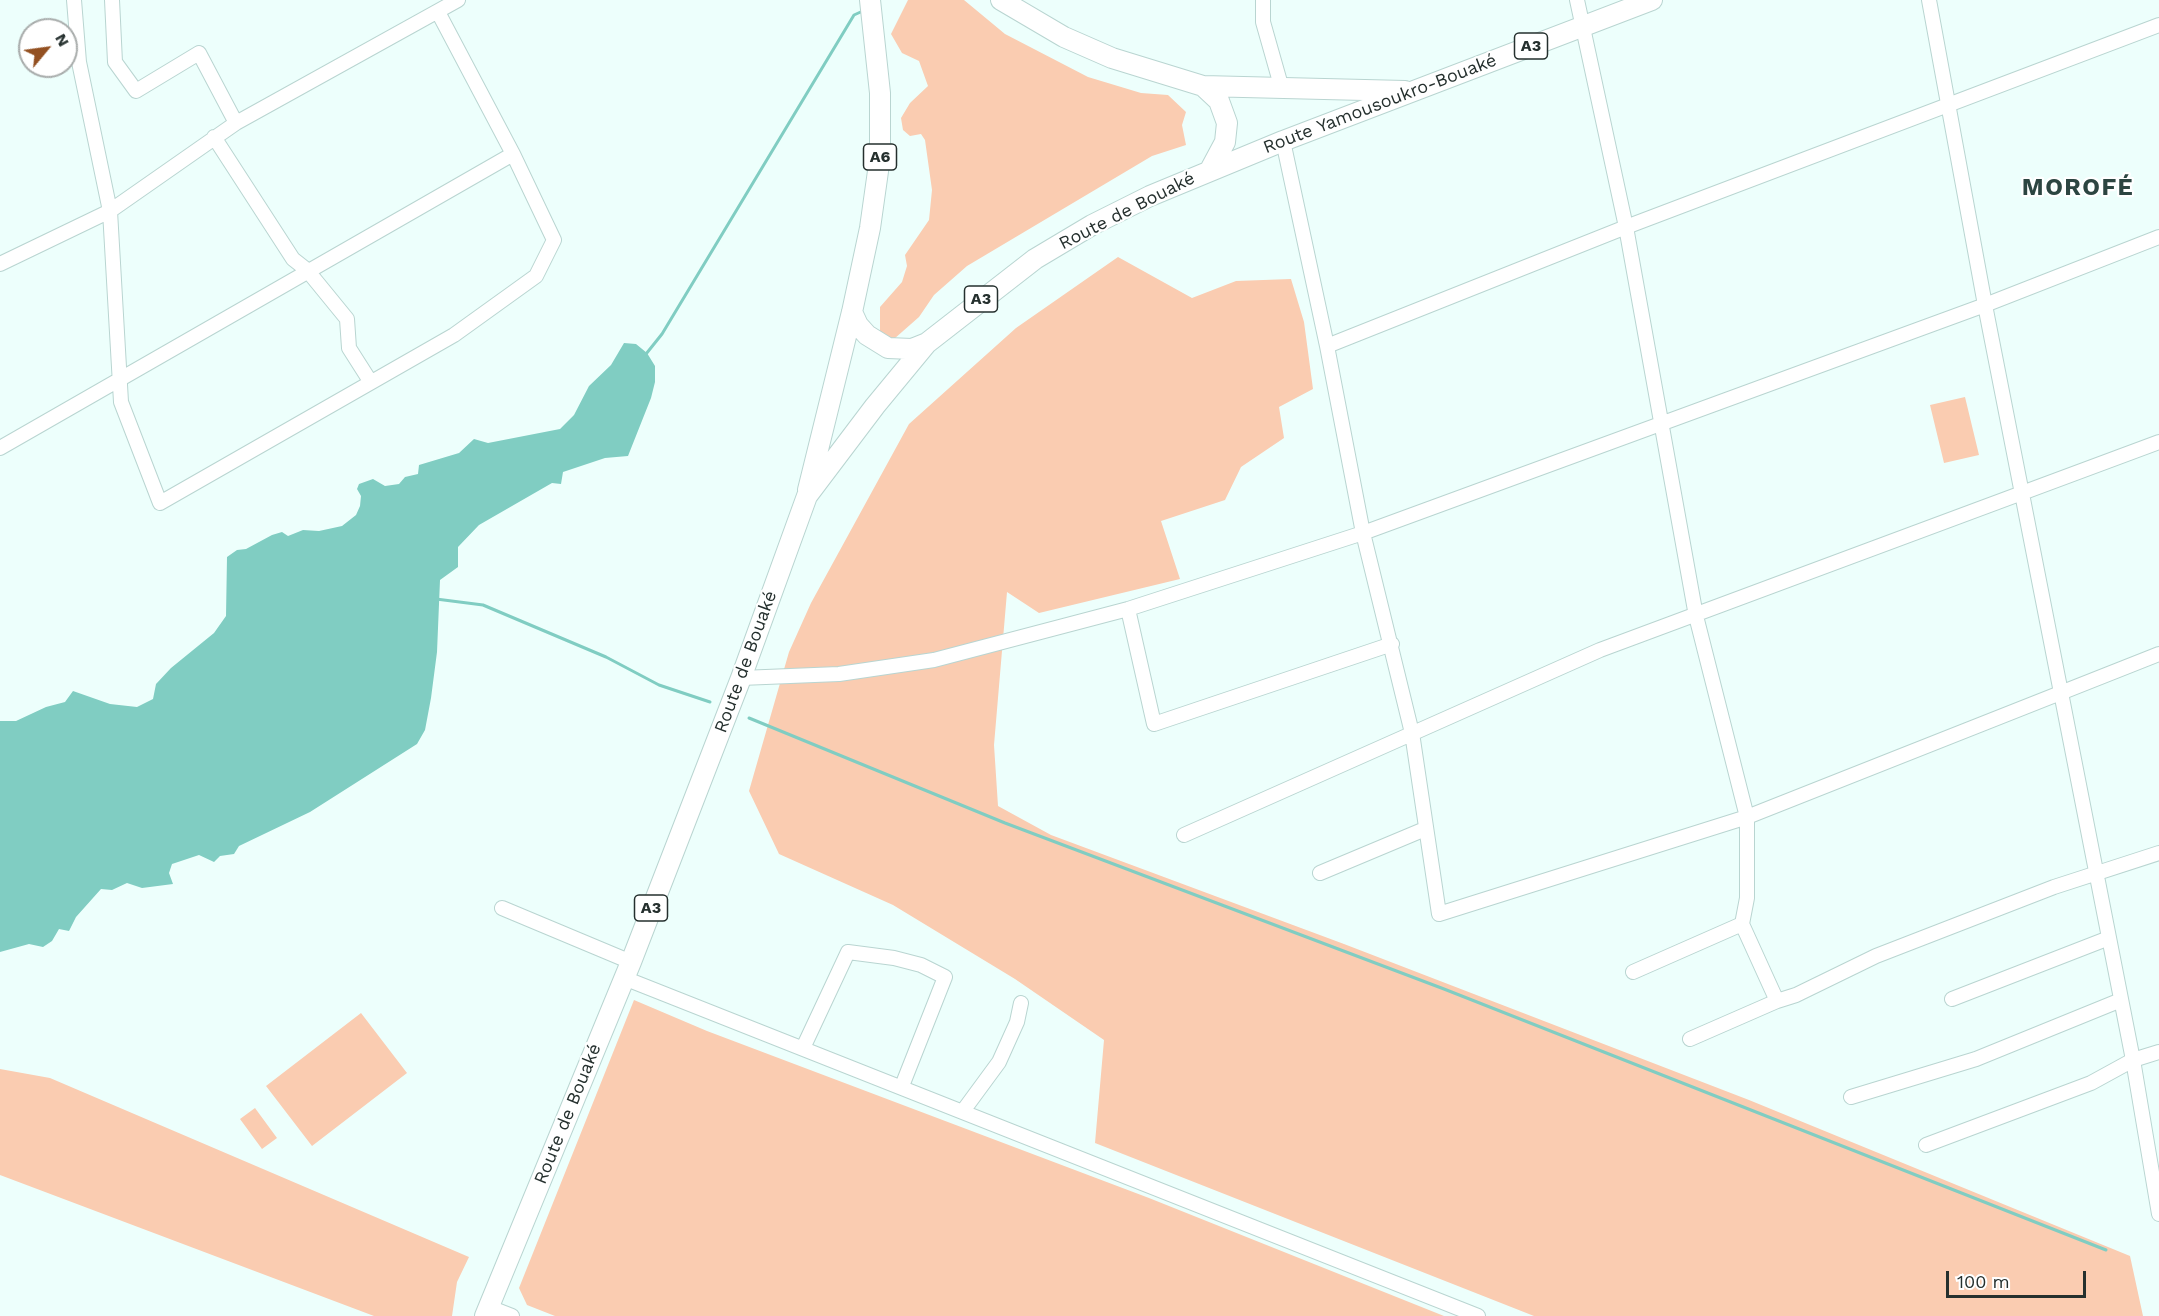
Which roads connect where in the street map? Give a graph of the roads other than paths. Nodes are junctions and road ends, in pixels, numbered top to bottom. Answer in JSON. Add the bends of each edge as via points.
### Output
{"nodes":[{"id":1,"x":74,"y":0,"type":"edge"},
{"id":2,"x":112,"y":0,"type":"edge"},
{"id":3,"x":458,"y":0,"type":"edge"},
{"id":4,"x":870,"y":0,"type":"edge"},
{"id":5,"x":1001,"y":0,"type":"edge"},
{"id":6,"x":1263,"y":0,"type":"edge"},
{"id":7,"x":1577,"y":0,"type":"edge"},
{"id":8,"x":1652,"y":0,"type":"edge"},
{"id":9,"x":1929,"y":0,"type":"edge"},
{"id":10,"x":438,"y":12,"type":"junction"},
{"id":11,"x":2159,"y":25,"type":"edge"},
{"id":12,"x":1582,"y":28,"type":"junction"},
{"id":13,"x":1203,"y":86,"type":"junction"},
{"id":14,"x":1282,"y":89,"type":"junction"},
{"id":15,"x":1410,"y":92,"type":"junction"},
{"id":16,"x":1950,"y":106,"type":"junction"},
{"id":17,"x":236,"y":123,"type":"junction"},
{"id":18,"x":214,"y":137,"type":"junction"},
{"id":19,"x":1282,"y":141,"type":"junction"},
{"id":20,"x":513,"y":154,"type":"junction"},
{"id":21,"x":1210,"y":171,"type":"junction"},
{"id":22,"x":110,"y":211,"type":"junction"},
{"id":23,"x":1626,"y":227,"type":"junction"},
{"id":24,"x":2159,"y":237,"type":"edge"},
{"id":25,"x":0,"y":264,"type":"edge"},
{"id":26,"x":307,"y":270,"type":"junction"},
{"id":27,"x":1985,"y":305,"type":"junction"},
{"id":28,"x":852,"y":312,"type":"junction"},
{"id":29,"x":927,"y":344,"type":"junction"},
{"id":30,"x":1327,"y":346,"type":"junction"},
{"id":31,"x":122,"y":378,"type":"junction"},
{"id":32,"x":370,"y":381,"type":"junction"},
{"id":33,"x":1662,"y":422,"type":"junction"},
{"id":34,"x":2159,"y":442,"type":"edge"},
{"id":35,"x":0,"y":448,"type":"edge"},
{"id":36,"x":2022,"y":493,"type":"junction"},
{"id":37,"x":807,"y":496,"type":"junction"},
{"id":38,"x":1363,"y":533,"type":"junction"},
{"id":39,"x":1128,"y":609,"type":"junction"},
{"id":40,"x":1696,"y":616,"type":"junction"},
{"id":41,"x":1392,"y":644,"type":"junction"},
{"id":42,"x":2159,"y":654,"type":"edge"},
{"id":43,"x":741,"y":678,"type":"junction"},
{"id":44,"x":2061,"y":691,"type":"junction"},
{"id":45,"x":1412,"y":733,"type":"junction"},
{"id":46,"x":1747,"y":817,"type":"junction"},
{"id":47,"x":1425,"y":829,"type":"junction"},
{"id":48,"x":1184,"y":836,"type":"dead end"},
{"id":49,"x":2159,"y":853,"type":"edge"},
{"id":50,"x":2097,"y":872,"type":"junction"},
{"id":51,"x":1320,"y":873,"type":"dead end"},
{"id":52,"x":502,"y":908,"type":"dead end"},
{"id":53,"x":1742,"y":924,"type":"junction"},
{"id":54,"x":2109,"y":938,"type":"junction"},
{"id":55,"x":627,"y":970,"type":"junction"},
{"id":56,"x":1633,"y":972,"type":"dead end"},
{"id":57,"x":1952,"y":999,"type":"dead end"},
{"id":58,"x":2121,"y":1000,"type":"junction"},
{"id":59,"x":1777,"y":1001,"type":"junction"},
{"id":60,"x":1022,"y":1003,"type":"dead end"},
{"id":61,"x":1690,"y":1039,"type":"dead end"},
{"id":62,"x":804,"y":1048,"type":"junction"},
{"id":63,"x":2159,"y":1052,"type":"edge"},
{"id":64,"x":2133,"y":1060,"type":"junction"},
{"id":65,"x":902,"y":1086,"type":"junction"},
{"id":66,"x":1851,"y":1097,"type":"dead end"},
{"id":67,"x":963,"y":1111,"type":"junction"},
{"id":68,"x":1926,"y":1145,"type":"dead end"},
{"id":69,"x":2155,"y":1166,"type":"edge"},
{"id":70,"x":2159,"y":1214,"type":"edge"},
{"id":71,"x":487,"y":1312,"type":"edge"},
{"id":72,"x":512,"y":1316,"type":"edge"},
{"id":73,"x":1478,"y":1316,"type":"edge"}],
"edges":[{"from":1,"to":22,"type":"street","via":[[79,62]]},
{"from":2,"to":17,"type":"street","via":[[115,62],[136,91],[199,54]]},
{"from":3,"to":10,"type":"street"},
{"from":4,"to":28,"type":"highway","number":"A6","via":[[880,93],[880,157]]},
{"from":5,"to":13,"type":"highway","via":[[1064,37],[1112,58]]},
{"from":6,"to":14,"type":"street","via":[[1263,22]]},
{"from":7,"to":12,"type":"street"},
{"from":8,"to":12,"type":"highway","name":"Route Yamousoukro-Bouaké","number":"A3"},
{"from":9,"to":16,"type":"street"},
{"from":10,"to":17,"type":"street"},
{"from":10,"to":20,"type":"street"},
{"from":11,"to":16,"type":"street"},
{"from":12,"to":15,"type":"highway","name":"Route Yamousoukro-Bouaké","number":"A3"},
{"from":12,"to":23,"type":"street"},
{"from":13,"to":14,"type":"highway"},
{"from":13,"to":21,"type":"highway","via":[[1219,101],[1227,123],[1225,142]]},
{"from":14,"to":15,"type":"highway"},
{"from":15,"to":19,"type":"highway","name":"Route Yamousoukro-Bouaké","number":"A3"},
{"from":16,"to":23,"type":"street"},
{"from":16,"to":27,"type":"street"},
{"from":17,"to":18,"type":"street"},
{"from":18,"to":22,"type":"street"},
{"from":18,"to":26,"type":"street","via":[[293,259]]},
{"from":19,"to":21,"type":"highway","name":"Route Yamousoukro-Bouaké","number":"A3"},
{"from":19,"to":30,"type":"street"},
{"from":20,"to":26,"type":"street"},
{"from":20,"to":32,"type":"street","via":[[554,240],[536,276],[454,335]]},
{"from":21,"to":29,"type":"highway","name":"Route de Bouaké","number":"A3","via":[[1150,196],[1054,248],[978,301]]},
{"from":22,"to":25,"type":"street"},
{"from":22,"to":31,"type":"street"},
{"from":23,"to":30,"type":"street"},
{"from":23,"to":33,"type":"street"},
{"from":24,"to":27,"type":"street"},
{"from":26,"to":31,"type":"street"},
{"from":26,"to":32,"type":"street","via":[[347,320],[349,348]]},
{"from":27,"to":33,"type":"street"},
{"from":27,"to":36,"type":"street"},
{"from":28,"to":29,"type":"highway","via":[[867,335],[888,348],[912,349]]},
{"from":28,"to":37,"type":"highway","number":"A6"},
{"from":29,"to":37,"type":"highway","name":"Route de Bouaké","number":"A3","via":[[875,405]]},
{"from":30,"to":38,"type":"street"},
{"from":31,"to":32,"type":"street","via":[[121,402],[160,503]]},
{"from":31,"to":35,"type":"street"},
{"from":33,"to":38,"type":"street"},
{"from":33,"to":40,"type":"street"},
{"from":34,"to":36,"type":"street"},
{"from":36,"to":40,"type":"street"},
{"from":36,"to":44,"type":"street"},
{"from":37,"to":43,"type":"highway","name":"Route de Bouaké","number":"A3"},
{"from":38,"to":39,"type":"street"},
{"from":38,"to":41,"type":"street"},
{"from":39,"to":41,"type":"street","via":[[1154,724]]},
{"from":39,"to":43,"type":"street","via":[[934,660],[839,675]]},
{"from":40,"to":45,"type":"street","via":[[1599,650]]},
{"from":40,"to":46,"type":"street"},
{"from":41,"to":45,"type":"street"},
{"from":42,"to":44,"type":"street"},
{"from":43,"to":55,"type":"highway","name":"Route de Bouaké","number":"A3"},
{"from":44,"to":46,"type":"street"},
{"from":44,"to":50,"type":"street"},
{"from":45,"to":47,"type":"street"},
{"from":45,"to":48,"type":"street"},
{"from":46,"to":47,"type":"street","via":[[1439,914]]},
{"from":46,"to":53,"type":"street","via":[[1747,898]]},
{"from":47,"to":51,"type":"street"},
{"from":49,"to":50,"type":"street"},
{"from":50,"to":54,"type":"street"},
{"from":50,"to":59,"type":"street","via":[[1876,956]]},
{"from":52,"to":55,"type":"street"},
{"from":53,"to":56,"type":"street"},
{"from":53,"to":59,"type":"street"},
{"from":54,"to":57,"type":"street"},
{"from":54,"to":58,"type":"street"},
{"from":55,"to":62,"type":"street","via":[[684,1004]]},
{"from":55,"to":71,"type":"highway","name":"Route de Bouaké","number":"A3"},
{"from":58,"to":64,"type":"street"},
{"from":58,"to":66,"type":"street","via":[[1976,1059]]},
{"from":59,"to":61,"type":"street"},
{"from":60,"to":67,"type":"street","via":[[999,1062]]},
{"from":62,"to":65,"type":"street"},
{"from":62,"to":65,"type":"street","via":[[848,952],[921,966],[945,977]]},
{"from":63,"to":64,"type":"street"},
{"from":64,"to":68,"type":"street","via":[[2091,1083]]},
{"from":64,"to":69,"type":"street"},
{"from":65,"to":67,"type":"street"},
{"from":67,"to":73,"type":"street"},
{"from":69,"to":70,"type":"street"},
{"from":71,"to":72,"type":"street"}]}
